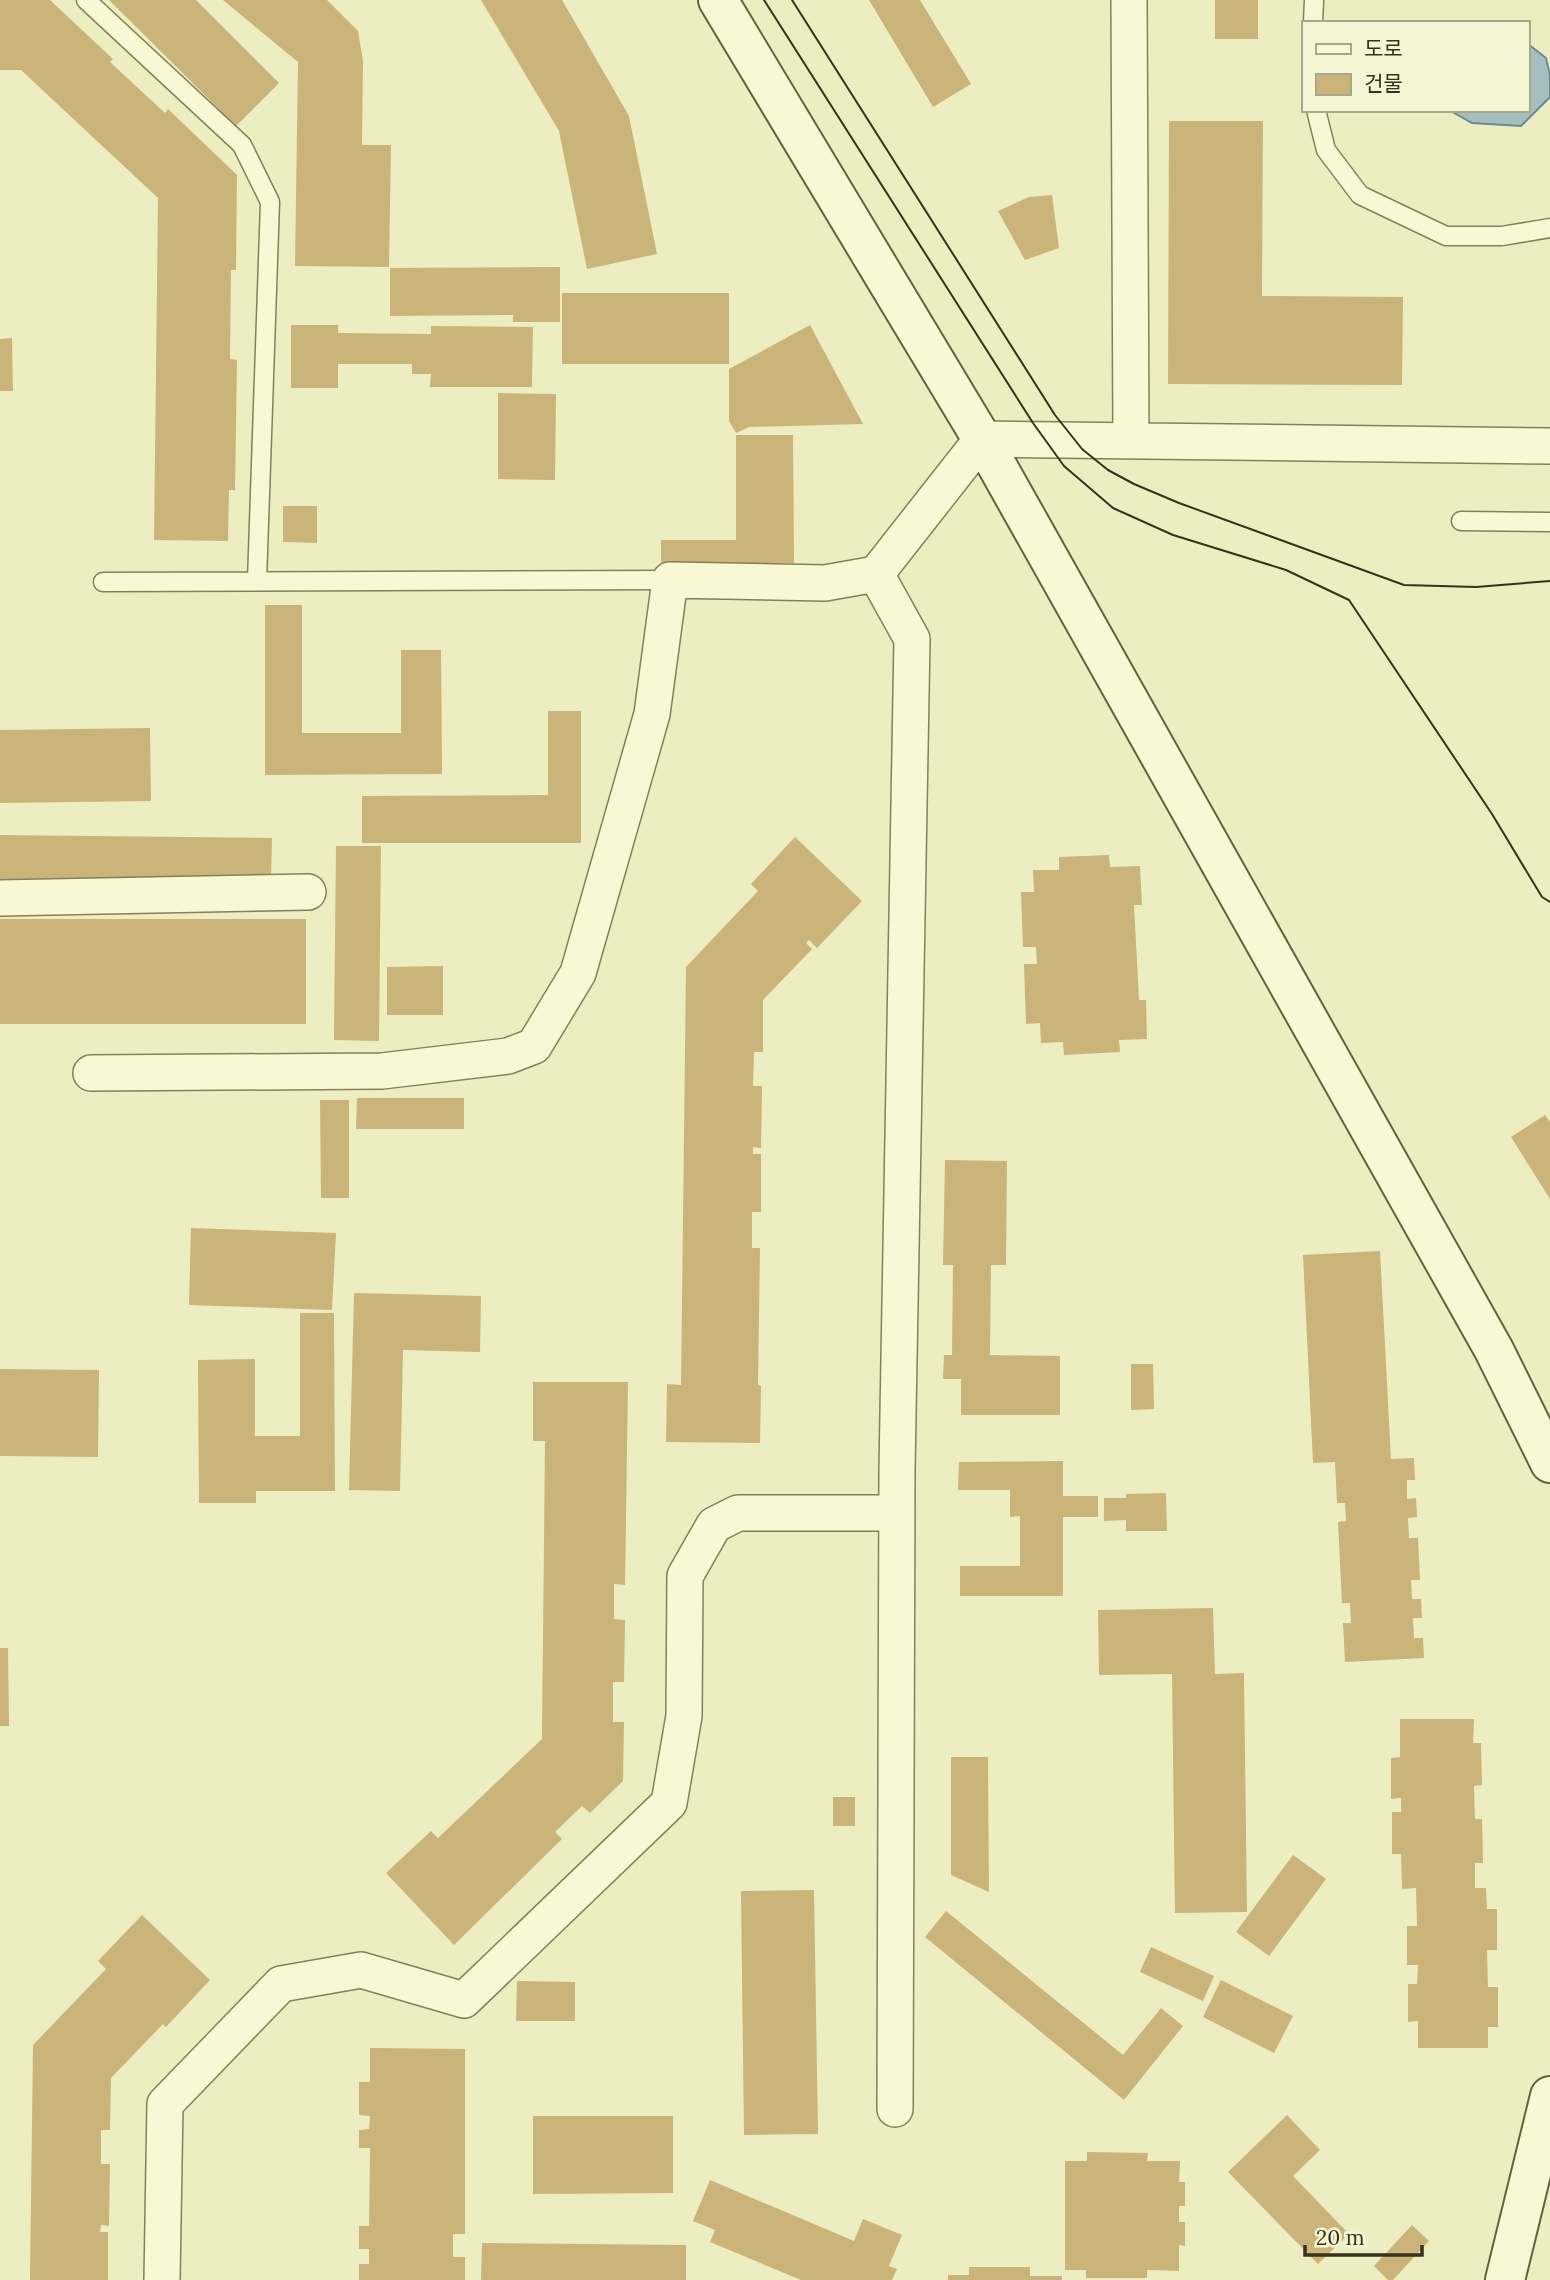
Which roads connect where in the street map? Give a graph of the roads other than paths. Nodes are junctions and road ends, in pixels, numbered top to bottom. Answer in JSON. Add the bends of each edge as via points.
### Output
{"nodes":[{"id":1,"x":86,"y":0,"type":"edge"},
{"id":2,"x":718,"y":0,"type":"edge"},
{"id":3,"x":1129,"y":0,"type":"edge"},
{"id":4,"x":1314,"y":0,"type":"edge"},
{"id":5,"x":1313,"y":21,"type":"edge"},
{"id":6,"x":1317,"y":112,"type":"edge"},
{"id":7,"x":1550,"y":228,"type":"edge"},
{"id":8,"x":982,"y":439,"type":"junction"},
{"id":9,"x":1131,"y":440,"type":"junction"},
{"id":10,"x":1550,"y":446,"type":"edge"},
{"id":11,"x":1461,"y":521,"type":"dead end"},
{"id":12,"x":1550,"y":522,"type":"edge"},
{"id":13,"x":876,"y":574,"type":"junction"},
{"id":14,"x":670,"y":580,"type":"junction"},
{"id":15,"x":257,"y":581,"type":"junction"},
{"id":16,"x":103,"y":582,"type":"dead end"},
{"id":17,"x":308,"y":892,"type":"dead end"},
{"id":18,"x":0,"y":898,"type":"edge"},
{"id":19,"x":92,"y":1073,"type":"dead end"},
{"id":20,"x":1550,"y":1463,"type":"edge"},
{"id":21,"x":897,"y":1513,"type":"junction"},
{"id":22,"x":1550,"y":2096,"type":"edge"},
{"id":23,"x":895,"y":2109,"type":"dead end"},
{"id":24,"x":162,"y":2280,"type":"edge"},
{"id":25,"x":1505,"y":2280,"type":"edge"}],
"edges":[{"from":1,"to":15,"type":"lane","via":[[242,145],[270,202]]},
{"from":2,"to":8,"type":"main road"},
{"from":3,"to":9,"type":"street"},
{"from":4,"to":5,"type":"lane"},
{"from":6,"to":7,"type":"lane","via":[[1326,150],[1360,195],[1446,236],[1502,236]]},
{"from":8,"to":9,"type":"street"},
{"from":8,"to":13,"type":"street"},
{"from":8,"to":20,"type":"main road","via":[[1494,1350]]},
{"from":9,"to":10,"type":"street"},
{"from":11,"to":12,"type":"lane"},
{"from":13,"to":14,"type":"street","via":[[825,583]]},
{"from":13,"to":21,"type":"street","via":[[912,639]]},
{"from":14,"to":15,"type":"lane"},
{"from":14,"to":19,"type":"street","via":[[652,714],[578,973],[534,1046],[508,1056],[382,1071]]},
{"from":15,"to":16,"type":"lane"},
{"from":17,"to":18,"type":"street"},
{"from":21,"to":23,"type":"street"},
{"from":21,"to":24,"type":"street","via":[[737,1513],[714,1525],[685,1576],[684,1716],[669,1803],[464,2000],[361,1969],[281,1984],[165,2104]]},
{"from":22,"to":25,"type":"main road"}]}
